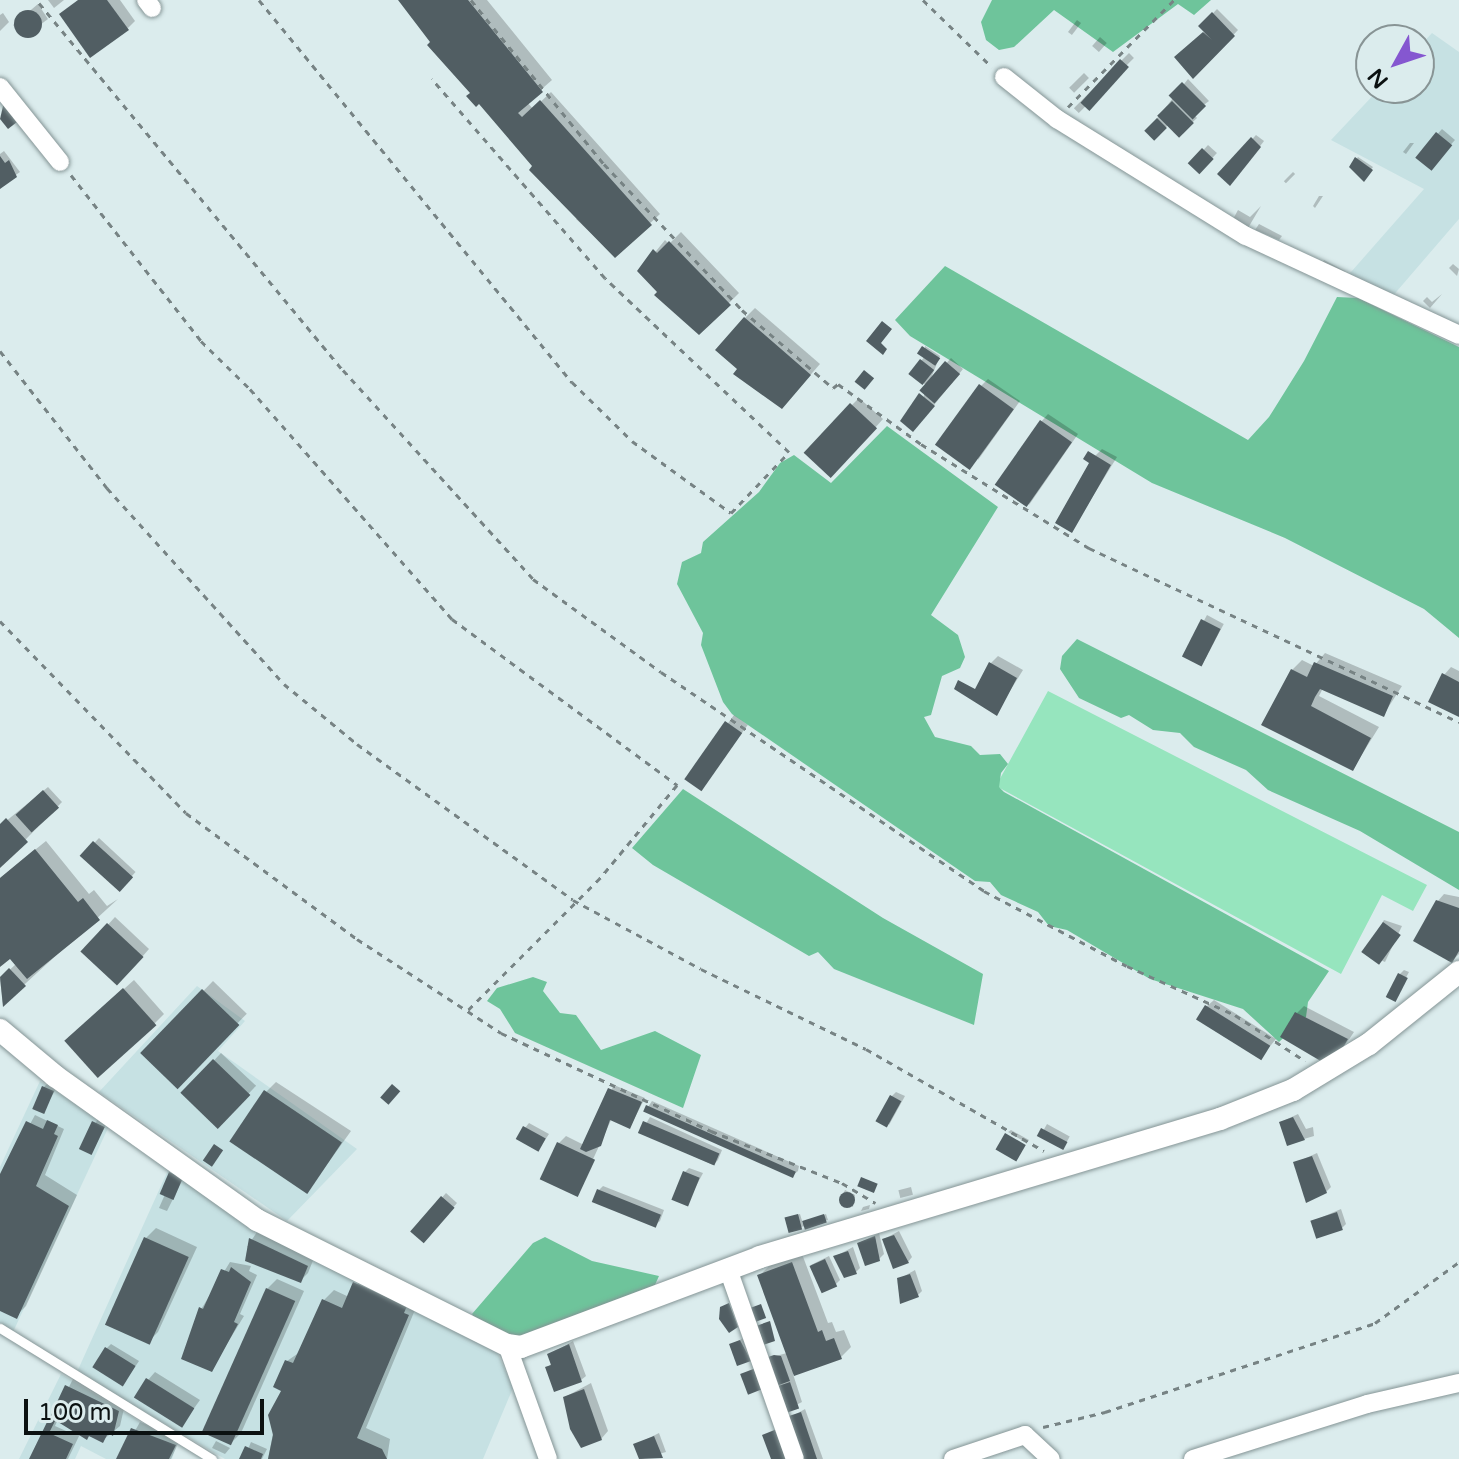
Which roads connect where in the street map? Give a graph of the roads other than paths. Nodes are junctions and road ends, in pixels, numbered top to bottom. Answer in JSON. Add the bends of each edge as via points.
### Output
{"nodes":[{"id":1,"x":1004,"y":77,"type":"road end"},
{"id":2,"x":0,"y":87,"type":"edge"},
{"id":3,"x":60,"y":162,"type":"road end"},
{"id":4,"x":1459,"y":335,"type":"edge"},
{"id":5,"x":1459,"y":972,"type":"edge"},
{"id":6,"x":0,"y":1030,"type":"edge"},
{"id":7,"x":728,"y":1269,"type":"junction"},
{"id":8,"x":0,"y":1328,"type":"edge"},
{"id":9,"x":507,"y":1345,"type":"junction"},
{"id":10,"x":1459,"y":1383,"type":"edge"},
{"id":11,"x":1251,"y":1452,"type":"edge"},
{"id":12,"x":212,"y":1459,"type":"edge"},
{"id":13,"x":548,"y":1459,"type":"edge"},
{"id":14,"x":795,"y":1459,"type":"edge"},
{"id":15,"x":953,"y":1459,"type":"edge"},
{"id":16,"x":1051,"y":1459,"type":"edge"},
{"id":17,"x":1193,"y":1459,"type":"edge"}],
"edges":[{"from":1,"to":4,"type":"street","via":[[1057,119],[1246,236]]},
{"from":2,"to":3,"type":"street"},
{"from":5,"to":7,"type":"street","via":[[1369,1044],[1304,1085],[1220,1119]]},
{"from":6,"to":9,"type":"street","via":[[55,1076],[257,1220]]},
{"from":7,"to":9,"type":"street","via":[[536,1346]]},
{"from":7,"to":14,"type":"street"},
{"from":8,"to":12,"type":"lane"},
{"from":9,"to":13,"type":"street"},
{"from":10,"to":11,"type":"street","via":[[1367,1404]]},
{"from":11,"to":17,"type":"street"},
{"from":15,"to":16,"type":"street","via":[[1025,1435]]}]}
